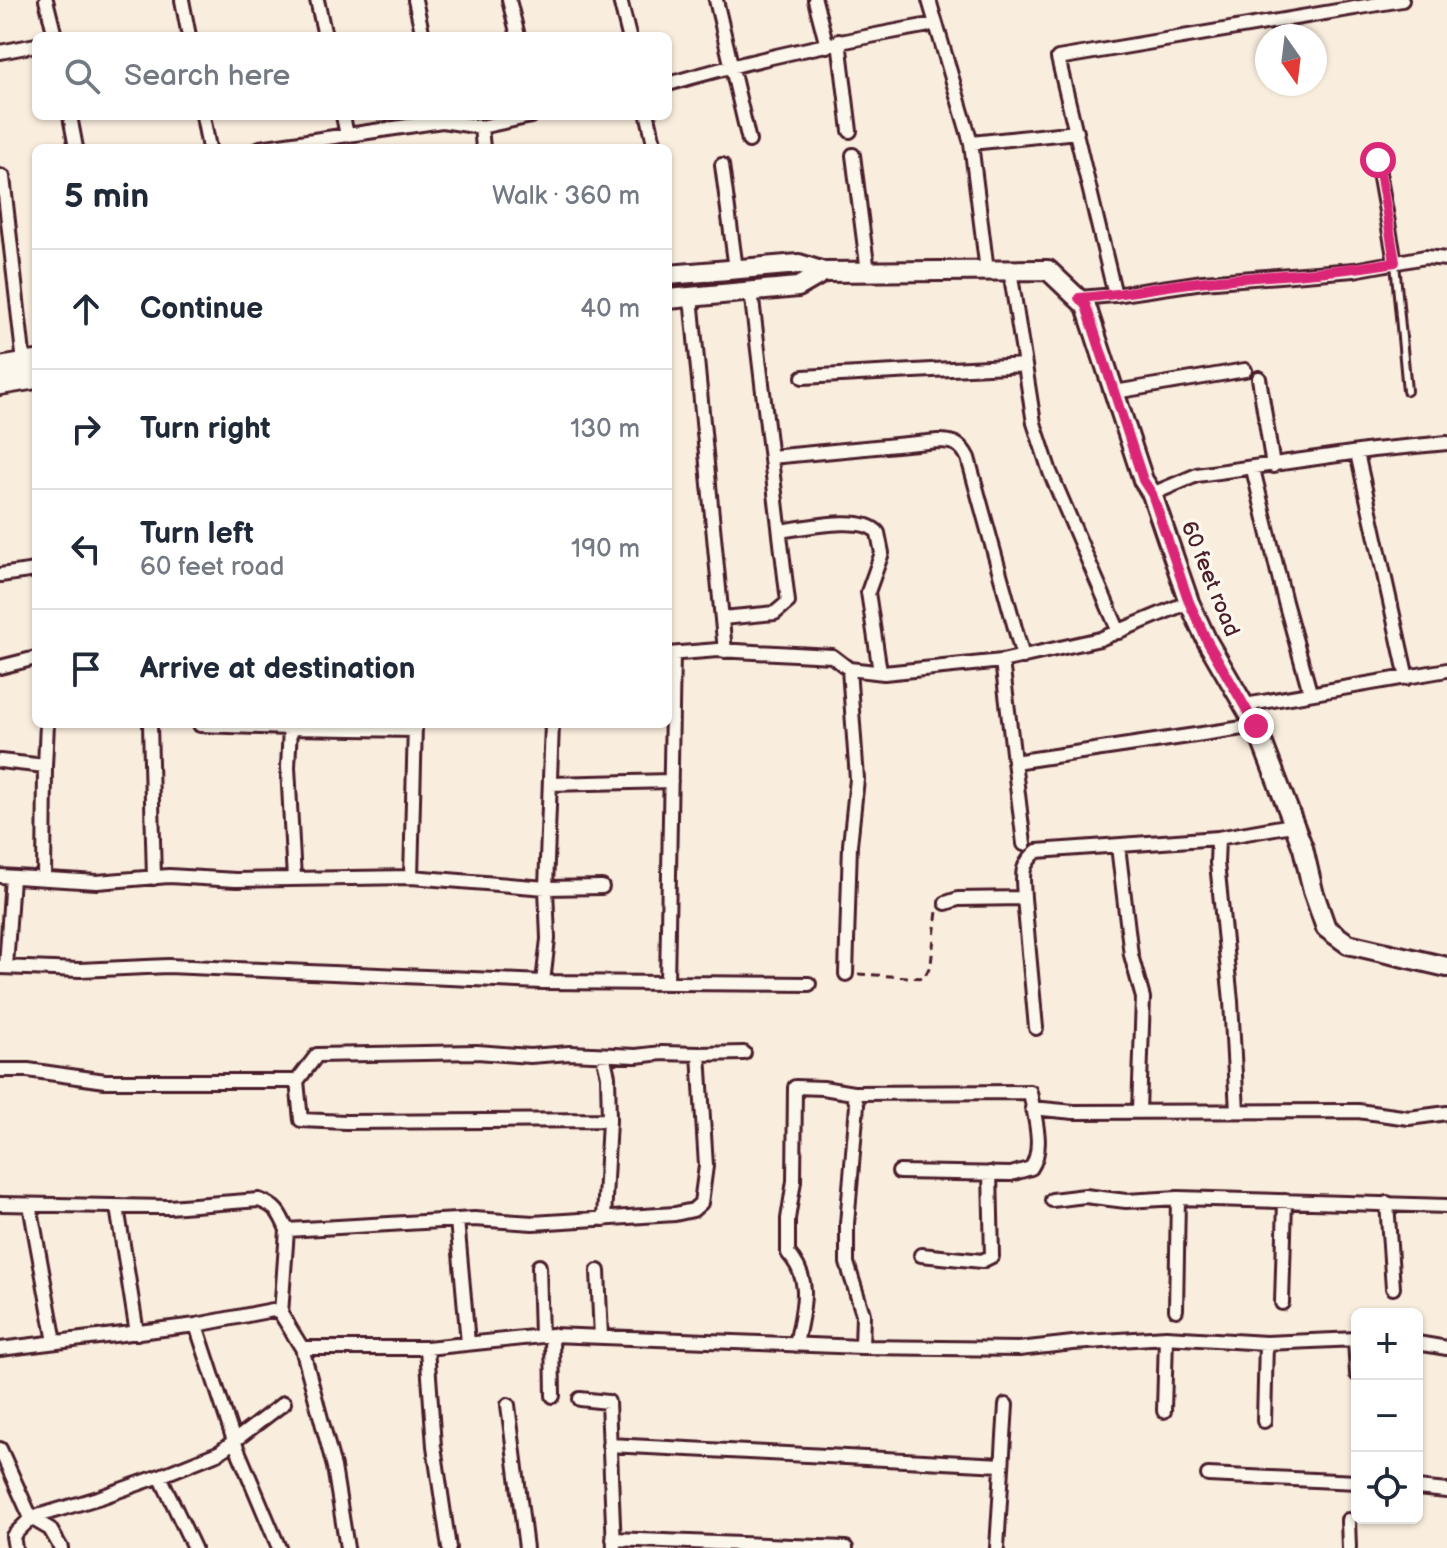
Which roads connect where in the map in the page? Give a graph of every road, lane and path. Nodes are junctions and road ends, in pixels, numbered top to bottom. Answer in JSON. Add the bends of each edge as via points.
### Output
{"nodes":[{"id":1,"x":46,"y":0,"type":"edge"},
{"id":2,"x":182,"y":0,"type":"edge"},
{"id":3,"x":317,"y":0,"type":"edge"},
{"id":4,"x":415,"y":0,"type":"edge"},
{"id":5,"x":509,"y":0,"type":"edge"},
{"id":6,"x":620,"y":0,"type":"edge"},
{"id":7,"x":716,"y":0,"type":"edge"},
{"id":8,"x":815,"y":0,"type":"edge"},
{"id":9,"x":929,"y":0,"type":"edge"},
{"id":10,"x":1402,"y":0,"type":"edge"},
{"id":11,"x":935,"y":24,"type":"junction"},
{"id":12,"x":54,"y":32,"type":"edge"},
{"id":13,"x":188,"y":32,"type":"edge"},
{"id":14,"x":324,"y":32,"type":"edge"},
{"id":15,"x":422,"y":32,"type":"edge"},
{"id":16,"x":517,"y":32,"type":"edge"},
{"id":17,"x":628,"y":32,"type":"edge"},
{"id":18,"x":833,"y":43,"type":"junction"},
{"id":19,"x":32,"y":46,"type":"edge"},
{"id":20,"x":0,"y":52,"type":"edge"},
{"id":21,"x":732,"y":65,"type":"junction"},
{"id":22,"x":672,"y":83,"type":"edge"},
{"id":23,"x":71,"y":120,"type":"edge"},
{"id":24,"x":204,"y":120,"type":"edge"},
{"id":25,"x":344,"y":120,"type":"edge"},
{"id":26,"x":435,"y":120,"type":"edge"},
{"id":27,"x":446,"y":120,"type":"edge"},
{"id":28,"x":513,"y":120,"type":"edge"},
{"id":29,"x":649,"y":120,"type":"edge"},
{"id":30,"x":481,"y":127,"type":"junction"},
{"id":31,"x":850,"y":131,"type":"dead end"},
{"id":32,"x":1077,"y":132,"type":"junction"},
{"id":33,"x":347,"y":135,"type":"junction"},
{"id":34,"x":749,"y":141,"type":"dead end"},
{"id":35,"x":971,"y":143,"type":"junction"},
{"id":36,"x":75,"y":144,"type":"edge"},
{"id":37,"x":208,"y":144,"type":"edge"},
{"id":38,"x":287,"y":144,"type":"edge"},
{"id":39,"x":483,"y":144,"type":"edge"},
{"id":40,"x":654,"y":144,"type":"edge"},
{"id":41,"x":1375,"y":150,"type":"dead end"},
{"id":42,"x":853,"y":155,"type":"dead end"},
{"id":43,"x":722,"y":165,"type":"dead end"},
{"id":44,"x":0,"y":176,"type":"edge"},
{"id":45,"x":1447,"y":259,"type":"edge"},
{"id":46,"x":1395,"y":262,"type":"junction"},
{"id":47,"x":736,"y":269,"type":"junction"},
{"id":48,"x":1010,"y":270,"type":"junction"},
{"id":49,"x":987,"y":271,"type":"junction"},
{"id":50,"x":824,"y":272,"type":"junction"},
{"id":51,"x":868,"y":272,"type":"junction"},
{"id":52,"x":672,"y":275,"type":"edge"},
{"id":53,"x":751,"y":291,"type":"junction"},
{"id":54,"x":1115,"y":295,"type":"junction"},
{"id":55,"x":691,"y":297,"type":"junction"},
{"id":56,"x":1079,"y":298,"type":"junction"},
{"id":57,"x":672,"y":299,"type":"edge"},
{"id":58,"x":30,"y":362,"type":"edge"},
{"id":59,"x":1025,"y":365,"type":"junction"},
{"id":60,"x":0,"y":367,"type":"edge"},
{"id":61,"x":1245,"y":370,"type":"dead end"},
{"id":62,"x":803,"y":377,"type":"dead end"},
{"id":63,"x":1259,"y":378,"type":"dead end"},
{"id":64,"x":32,"y":380,"type":"edge"},
{"id":65,"x":0,"y":385,"type":"edge"},
{"id":66,"x":1407,"y":391,"type":"dead end"},
{"id":67,"x":1115,"y":392,"type":"junction"},
{"id":68,"x":1447,"y":443,"type":"edge"},
{"id":69,"x":1357,"y":453,"type":"junction"},
{"id":70,"x":771,"y":457,"type":"junction"},
{"id":71,"x":1273,"y":466,"type":"junction"},
{"id":72,"x":1253,"y":469,"type":"junction"},
{"id":73,"x":1152,"y":494,"type":"junction"},
{"id":74,"x":780,"y":531,"type":"junction"},
{"id":75,"x":32,"y":571,"type":"edge"},
{"id":76,"x":0,"y":575,"type":"edge"},
{"id":77,"x":1189,"y":602,"type":"junction"},
{"id":78,"x":722,"y":618,"type":"junction"},
{"id":79,"x":1119,"y":632,"type":"junction"},
{"id":80,"x":725,"y":651,"type":"junction"},
{"id":81,"x":672,"y":654,"type":"edge"},
{"id":82,"x":1023,"y":657,"type":"junction"},
{"id":83,"x":32,"y":659,"type":"edge"},
{"id":84,"x":1002,"y":661,"type":"junction"},
{"id":85,"x":0,"y":667,"type":"edge"},
{"id":86,"x":849,"y":669,"type":"junction"},
{"id":87,"x":1447,"y":670,"type":"edge"},
{"id":88,"x":880,"y":672,"type":"junction"},
{"id":89,"x":1407,"y":678,"type":"junction"},
{"id":90,"x":1310,"y":692,"type":"junction"},
{"id":91,"x":1245,"y":705,"type":"junction"},
{"id":92,"x":1256,"y":726,"type":"junction"},
{"id":93,"x":47,"y":728,"type":"edge"},
{"id":94,"x":150,"y":728,"type":"edge"},
{"id":95,"x":290,"y":728,"type":"edge"},
{"id":96,"x":415,"y":728,"type":"edge"},
{"id":97,"x":552,"y":728,"type":"edge"},
{"id":98,"x":671,"y":728,"type":"edge"},
{"id":99,"x":0,"y":761,"type":"edge"},
{"id":100,"x":1014,"y":762,"type":"junction"},
{"id":101,"x":45,"y":766,"type":"junction"},
{"id":102,"x":671,"y":781,"type":"junction"},
{"id":103,"x":550,"y":784,"type":"junction"},
{"id":104,"x":1292,"y":825,"type":"junction"},
{"id":105,"x":1218,"y":838,"type":"junction"},
{"id":106,"x":1024,"y":844,"type":"dead end"},
{"id":107,"x":1118,"y":846,"type":"junction"},
{"id":108,"x":6,"y":877,"type":"edge"},
{"id":109,"x":411,"y":877,"type":"junction"},
{"id":110,"x":154,"y":878,"type":"junction"},
{"id":111,"x":44,"y":879,"type":"junction"},
{"id":112,"x":294,"y":879,"type":"junction"},
{"id":113,"x":602,"y":887,"type":"dead end"},
{"id":114,"x":546,"y":888,"type":"junction"},
{"id":115,"x":1024,"y":898,"type":"junction"},
{"id":116,"x":946,"y":903,"type":"joint"},
{"id":117,"x":3,"y":967,"type":"edge"},
{"id":118,"x":1447,"y":967,"type":"edge"},
{"id":119,"x":846,"y":974,"type":"joint"},
{"id":120,"x":543,"y":982,"type":"junction"},
{"id":121,"x":667,"y":983,"type":"junction"},
{"id":122,"x":809,"y":984,"type":"dead end"},
{"id":123,"x":1036,"y":1028,"type":"dead end"},
{"id":124,"x":744,"y":1053,"type":"dead end"},
{"id":125,"x":699,"y":1054,"type":"junction"},
{"id":126,"x":603,"y":1055,"type":"junction"},
{"id":127,"x":0,"y":1070,"type":"edge"},
{"id":128,"x":297,"y":1081,"type":"junction"},
{"id":129,"x":853,"y":1093,"type":"junction"},
{"id":130,"x":1032,"y":1108,"type":"junction"},
{"id":131,"x":1139,"y":1111,"type":"junction"},
{"id":132,"x":1237,"y":1111,"type":"junction"},
{"id":133,"x":1447,"y":1113,"type":"edge"},
{"id":134,"x":609,"y":1120,"type":"junction"},
{"id":135,"x":899,"y":1172,"type":"dead end"},
{"id":136,"x":990,"y":1173,"type":"junction"},
{"id":137,"x":1178,"y":1198,"type":"junction"},
{"id":138,"x":1052,"y":1200,"type":"dead end"},
{"id":139,"x":1285,"y":1201,"type":"junction"},
{"id":140,"x":1387,"y":1203,"type":"junction"},
{"id":141,"x":0,"y":1204,"type":"edge"},
{"id":142,"x":30,"y":1205,"type":"junction"},
{"id":143,"x":1447,"y":1206,"type":"edge"},
{"id":144,"x":117,"y":1207,"type":"junction"},
{"id":145,"x":604,"y":1219,"type":"junction"},
{"id":146,"x":457,"y":1220,"type":"junction"},
{"id":147,"x":287,"y":1230,"type":"junction"},
{"id":148,"x":921,"y":1255,"type":"dead end"},
{"id":149,"x":539,"y":1266,"type":"dead end"},
{"id":150,"x":598,"y":1271,"type":"dead end"},
{"id":151,"x":1393,"y":1288,"type":"dead end"},
{"id":152,"x":1282,"y":1303,"type":"dead end"},
{"id":153,"x":1176,"y":1310,"type":"dead end"},
{"id":154,"x":281,"y":1314,"type":"junction"},
{"id":155,"x":196,"y":1325,"type":"junction"},
{"id":156,"x":137,"y":1333,"type":"junction"},
{"id":157,"x":547,"y":1335,"type":"junction"},
{"id":158,"x":601,"y":1337,"type":"junction"},
{"id":159,"x":1166,"y":1337,"type":"junction"},
{"id":160,"x":1351,"y":1339,"type":"edge"},
{"id":161,"x":55,"y":1342,"type":"junction"},
{"id":162,"x":468,"y":1343,"type":"junction"},
{"id":163,"x":1266,"y":1343,"type":"junction"},
{"id":164,"x":1423,"y":1344,"type":"edge"},
{"id":165,"x":796,"y":1345,"type":"junction"},
{"id":166,"x":862,"y":1347,"type":"junction"},
{"id":167,"x":302,"y":1348,"type":"junction"},
{"id":168,"x":427,"y":1348,"type":"junction"},
{"id":169,"x":1447,"y":1348,"type":"edge"},
{"id":170,"x":0,"y":1349,"type":"edge"},
{"id":171,"x":553,"y":1396,"type":"dead end"},
{"id":172,"x":580,"y":1399,"type":"dead end"},
{"id":173,"x":284,"y":1403,"type":"dead end"},
{"id":174,"x":508,"y":1405,"type":"dead end"},
{"id":175,"x":1006,"y":1405,"type":"dead end"},
{"id":176,"x":1164,"y":1411,"type":"dead end"},
{"id":177,"x":1264,"y":1421,"type":"dead end"},
{"id":178,"x":234,"y":1441,"type":"junction"},
{"id":179,"x":609,"y":1445,"type":"junction"},
{"id":180,"x":0,"y":1449,"type":"edge"},
{"id":181,"x":1002,"y":1465,"type":"junction"},
{"id":182,"x":1208,"y":1475,"type":"dead end"},
{"id":183,"x":160,"y":1476,"type":"junction"},
{"id":184,"x":1351,"y":1482,"type":"edge"},
{"id":185,"x":1423,"y":1489,"type":"edge"},
{"id":186,"x":1447,"y":1491,"type":"edge"},
{"id":187,"x":31,"y":1518,"type":"junction"},
{"id":188,"x":1348,"y":1520,"type":"dead end"},
{"id":189,"x":613,"y":1544,"type":"edge"},
{"id":190,"x":15,"y":1548,"type":"edge"},
{"id":191,"x":61,"y":1548,"type":"edge"},
{"id":192,"x":194,"y":1548,"type":"edge"},
{"id":193,"x":279,"y":1548,"type":"edge"},
{"id":194,"x":347,"y":1548,"type":"edge"},
{"id":195,"x":449,"y":1548,"type":"edge"},
{"id":196,"x":526,"y":1548,"type":"edge"},
{"id":197,"x":846,"y":1548,"type":"edge"},
{"id":198,"x":997,"y":1548,"type":"edge"},
{"id":199,"x":1349,"y":1548,"type":"edge"}],
"edges":[{"from":1,"to":12,"type":"street"},
{"from":2,"to":13,"type":"street"},
{"from":3,"to":14,"type":"street"},
{"from":4,"to":15,"type":"street"},
{"from":5,"to":16,"type":"street"},
{"from":6,"to":17,"type":"street"},
{"from":7,"to":21,"type":"street"},
{"from":8,"to":18,"type":"street"},
{"from":9,"to":11,"type":"street"},
{"from":10,"to":32,"type":"street","via":[[1058,58]]},
{"from":11,"to":18,"type":"street"},
{"from":11,"to":35,"type":"street"},
{"from":18,"to":21,"type":"street"},
{"from":18,"to":31,"type":"street"},
{"from":19,"to":20,"type":"street"},
{"from":21,"to":22,"type":"street"},
{"from":21,"to":34,"type":"street"},
{"from":23,"to":36,"type":"street"},
{"from":24,"to":37,"type":"street"},
{"from":25,"to":33,"type":"street"},
{"from":26,"to":33,"type":"street"},
{"from":27,"to":30,"type":"street"},
{"from":28,"to":30,"type":"street"},
{"from":29,"to":40,"type":"street"},
{"from":30,"to":39,"type":"street"},
{"from":32,"to":35,"type":"street"},
{"from":32,"to":54,"type":"street"},
{"from":33,"to":38,"type":"street"},
{"from":35,"to":49,"type":"street"},
{"from":41,"to":46,"type":"street"},
{"from":42,"to":51,"type":"street"},
{"from":43,"to":47,"type":"street"},
{"from":44,"to":58,"type":"street"},
{"from":45,"to":46,"type":"street"},
{"from":46,"to":54,"type":"street"},
{"from":46,"to":66,"type":"lane"},
{"from":47,"to":50,"type":"street","via":[[799,264]]},
{"from":47,"to":52,"type":"street"},
{"from":48,"to":49,"type":"street"},
{"from":48,"to":56,"type":"street","name":"60 feet road","via":[[1048,270]]},
{"from":48,"to":59,"type":"street"},
{"from":49,"to":51,"type":"street"},
{"from":50,"to":51,"type":"street"},
{"from":50,"to":53,"type":"street","via":[[798,287]]},
{"from":53,"to":55,"type":"street"},
{"from":53,"to":70,"type":"street"},
{"from":54,"to":56,"type":"street"},
{"from":55,"to":57,"type":"street"},
{"from":55,"to":78,"type":"street"},
{"from":56,"to":67,"type":"street","name":"60 feet road"},
{"from":58,"to":60,"type":"street"},
{"from":59,"to":62,"type":"street"},
{"from":59,"to":79,"type":"street","via":[[1034,423],[1050,472]]},
{"from":61,"to":67,"type":"street"},
{"from":63,"to":71,"type":"street"},
{"from":64,"to":65,"type":"street"},
{"from":67,"to":73,"type":"street","name":"60 feet road"},
{"from":68,"to":69,"type":"street"},
{"from":69,"to":71,"type":"street"},
{"from":69,"to":89,"type":"street"},
{"from":70,"to":74,"type":"street"},
{"from":70,"to":82,"type":"street","via":[[957,443],[968,458]]},
{"from":71,"to":72,"type":"street"},
{"from":72,"to":73,"type":"street","via":[[1197,475]]},
{"from":72,"to":90,"type":"street"},
{"from":73,"to":77,"type":"street","name":"60 feet road"},
{"from":74,"to":78,"type":"street","via":[[788,602],[775,613]]},
{"from":74,"to":88,"type":"street","via":[[866,523],[878,533],[882,553],[868,592]]},
{"from":75,"to":76,"type":"street"},
{"from":77,"to":79,"type":"street"},
{"from":77,"to":91,"type":"street","name":"60 feet road"},
{"from":78,"to":80,"type":"street"},
{"from":79,"to":82,"type":"street"},
{"from":80,"to":81,"type":"street"},
{"from":80,"to":86,"type":"street","via":[[832,656]]},
{"from":82,"to":84,"type":"street"},
{"from":83,"to":85,"type":"street"},
{"from":84,"to":88,"type":"street"},
{"from":84,"to":100,"type":"street"},
{"from":86,"to":88,"type":"street"},
{"from":86,"to":119,"type":"street","via":[[857,779]]},
{"from":87,"to":89,"type":"street"},
{"from":89,"to":90,"type":"street"},
{"from":90,"to":91,"type":"street"},
{"from":91,"to":92,"type":"street","name":"60 feet road"},
{"from":92,"to":100,"type":"street"},
{"from":92,"to":104,"type":"street","name":"60 feet road"},
{"from":93,"to":101,"type":"street"},
{"from":94,"to":110,"type":"street"},
{"from":95,"to":112,"type":"street"},
{"from":96,"to":109,"type":"street"},
{"from":97,"to":103,"type":"street"},
{"from":98,"to":102,"type":"street"},
{"from":99,"to":101,"type":"street"},
{"from":100,"to":106,"type":"street"},
{"from":101,"to":111,"type":"street"},
{"from":102,"to":103,"type":"street"},
{"from":102,"to":121,"type":"street"},
{"from":103,"to":114,"type":"street"},
{"from":104,"to":105,"type":"street"},
{"from":104,"to":118,"type":"street","name":"60 feet road","via":[[1326,928],[1348,944]]},
{"from":105,"to":107,"type":"street"},
{"from":105,"to":132,"type":"street"},
{"from":107,"to":115,"type":"street","via":[[1037,851],[1023,869]]},
{"from":107,"to":131,"type":"street","via":[[1131,955],[1143,998]]},
{"from":108,"to":111,"type":"street"},
{"from":108,"to":117,"type":"street"},
{"from":109,"to":112,"type":"street"},
{"from":109,"to":114,"type":"street"},
{"from":110,"to":111,"type":"street"},
{"from":110,"to":112,"type":"street"},
{"from":113,"to":114,"type":"street"},
{"from":114,"to":120,"type":"street"},
{"from":115,"to":116,"type":"street"},
{"from":115,"to":123,"type":"street"},
{"from":116,"to":119,"type":"path","via":[[934,913],[931,964],[924,978]]},
{"from":117,"to":120,"type":"street","via":[[168,966]]},
{"from":120,"to":121,"type":"street"},
{"from":121,"to":122,"type":"street"},
{"from":124,"to":125,"type":"street"},
{"from":125,"to":126,"type":"street"},
{"from":125,"to":145,"type":"street","via":[[706,1166],[701,1203],[675,1214]]},
{"from":126,"to":128,"type":"street","via":[[317,1055]]},
{"from":126,"to":134,"type":"street"},
{"from":127,"to":128,"type":"street","via":[[105,1081]]},
{"from":128,"to":134,"type":"street","via":[[301,1120]]},
{"from":129,"to":130,"type":"street","via":[[1030,1092]]},
{"from":129,"to":165,"type":"street","via":[[795,1087],[788,1253],[805,1287]]},
{"from":129,"to":166,"type":"street","via":[[857,1112],[847,1263],[863,1314]]},
{"from":130,"to":131,"type":"street"},
{"from":130,"to":136,"type":"street","via":[[1037,1161],[1024,1172]]},
{"from":131,"to":132,"type":"street"},
{"from":132,"to":133,"type":"street","via":[[1358,1111],[1409,1118]]},
{"from":134,"to":145,"type":"street"},
{"from":135,"to":136,"type":"street"},
{"from":136,"to":148,"type":"street","via":[[992,1256],[982,1261]]},
{"from":137,"to":138,"type":"street"},
{"from":137,"to":139,"type":"street"},
{"from":137,"to":153,"type":"street"},
{"from":139,"to":140,"type":"street"},
{"from":139,"to":152,"type":"street"},
{"from":140,"to":143,"type":"street"},
{"from":140,"to":151,"type":"street"},
{"from":141,"to":142,"type":"street"},
{"from":142,"to":144,"type":"street"},
{"from":142,"to":161,"type":"street"},
{"from":144,"to":147,"type":"street","via":[[259,1200],[280,1212]]},
{"from":144,"to":156,"type":"street"},
{"from":145,"to":146,"type":"street"},
{"from":146,"to":147,"type":"street"},
{"from":146,"to":162,"type":"street"},
{"from":147,"to":154,"type":"street"},
{"from":149,"to":157,"type":"street"},
{"from":150,"to":158,"type":"street"},
{"from":154,"to":155,"type":"street","via":[[250,1312]]},
{"from":154,"to":167,"type":"street"},
{"from":155,"to":156,"type":"street"},
{"from":155,"to":178,"type":"street"},
{"from":156,"to":161,"type":"street"},
{"from":157,"to":158,"type":"street"},
{"from":157,"to":162,"type":"street"},
{"from":157,"to":171,"type":"street"},
{"from":158,"to":165,"type":"street"},
{"from":159,"to":163,"type":"street"},
{"from":159,"to":166,"type":"street","via":[[1019,1349]]},
{"from":159,"to":176,"type":"street"},
{"from":160,"to":163,"type":"street"},
{"from":161,"to":170,"type":"street"},
{"from":162,"to":168,"type":"street"},
{"from":163,"to":177,"type":"street"},
{"from":164,"to":169,"type":"street"},
{"from":165,"to":166,"type":"street"},
{"from":167,"to":168,"type":"street"},
{"from":167,"to":194,"type":"street","via":[[334,1467]]},
{"from":168,"to":195,"type":"street"},
{"from":172,"to":179,"type":"street","via":[[608,1402]]},
{"from":173,"to":178,"type":"street"},
{"from":174,"to":196,"type":"street"},
{"from":175,"to":181,"type":"street"},
{"from":178,"to":183,"type":"street"},
{"from":178,"to":193,"type":"street"},
{"from":179,"to":181,"type":"street"},
{"from":179,"to":189,"type":"street"},
{"from":180,"to":187,"type":"street"},
{"from":181,"to":198,"type":"street"},
{"from":182,"to":184,"type":"street"},
{"from":183,"to":187,"type":"street"},
{"from":183,"to":192,"type":"street"},
{"from":185,"to":186,"type":"street"},
{"from":187,"to":190,"type":"street","via":[[13,1536]]},
{"from":187,"to":191,"type":"street","via":[[50,1529]]},
{"from":188,"to":199,"type":"street"},
{"from":189,"to":197,"type":"street"}]}
